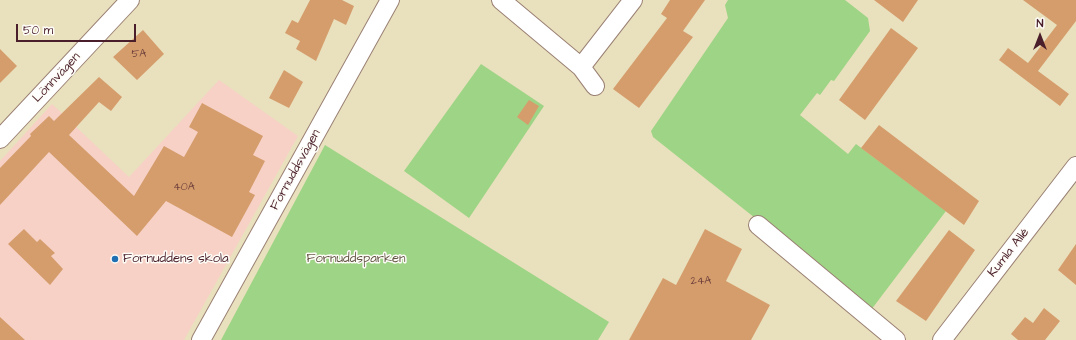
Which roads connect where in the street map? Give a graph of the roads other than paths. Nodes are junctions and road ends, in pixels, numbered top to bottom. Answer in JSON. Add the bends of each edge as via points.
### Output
{"nodes":[{"id":1,"x":130,"y":0,"type":"edge"},
{"id":2,"x":390,"y":0,"type":"edge"},
{"id":3,"x":501,"y":0,"type":"edge"},
{"id":4,"x":634,"y":0,"type":"edge"},
{"id":5,"x":581,"y":67,"type":"junction"},
{"id":6,"x":595,"y":86,"type":"dead end"},
{"id":7,"x":0,"y":139,"type":"edge"},
{"id":8,"x":1076,"y":166,"type":"edge"},
{"id":9,"x":758,"y":225,"type":"dead end"},
{"id":10,"x":201,"y":340,"type":"edge"},
{"id":11,"x":896,"y":340,"type":"edge"},
{"id":12,"x":942,"y":340,"type":"edge"}],
"edges":[{"from":1,"to":7,"type":"street","name":"Lönnvägen"},
{"from":2,"to":10,"type":"street","name":"Fornuddsvägen"},
{"from":3,"to":5,"type":"street"},
{"from":4,"to":5,"type":"street"},
{"from":5,"to":6,"type":"street"},
{"from":8,"to":12,"type":"street","name":"Kumla Allé"},
{"from":9,"to":11,"type":"street"}]}
